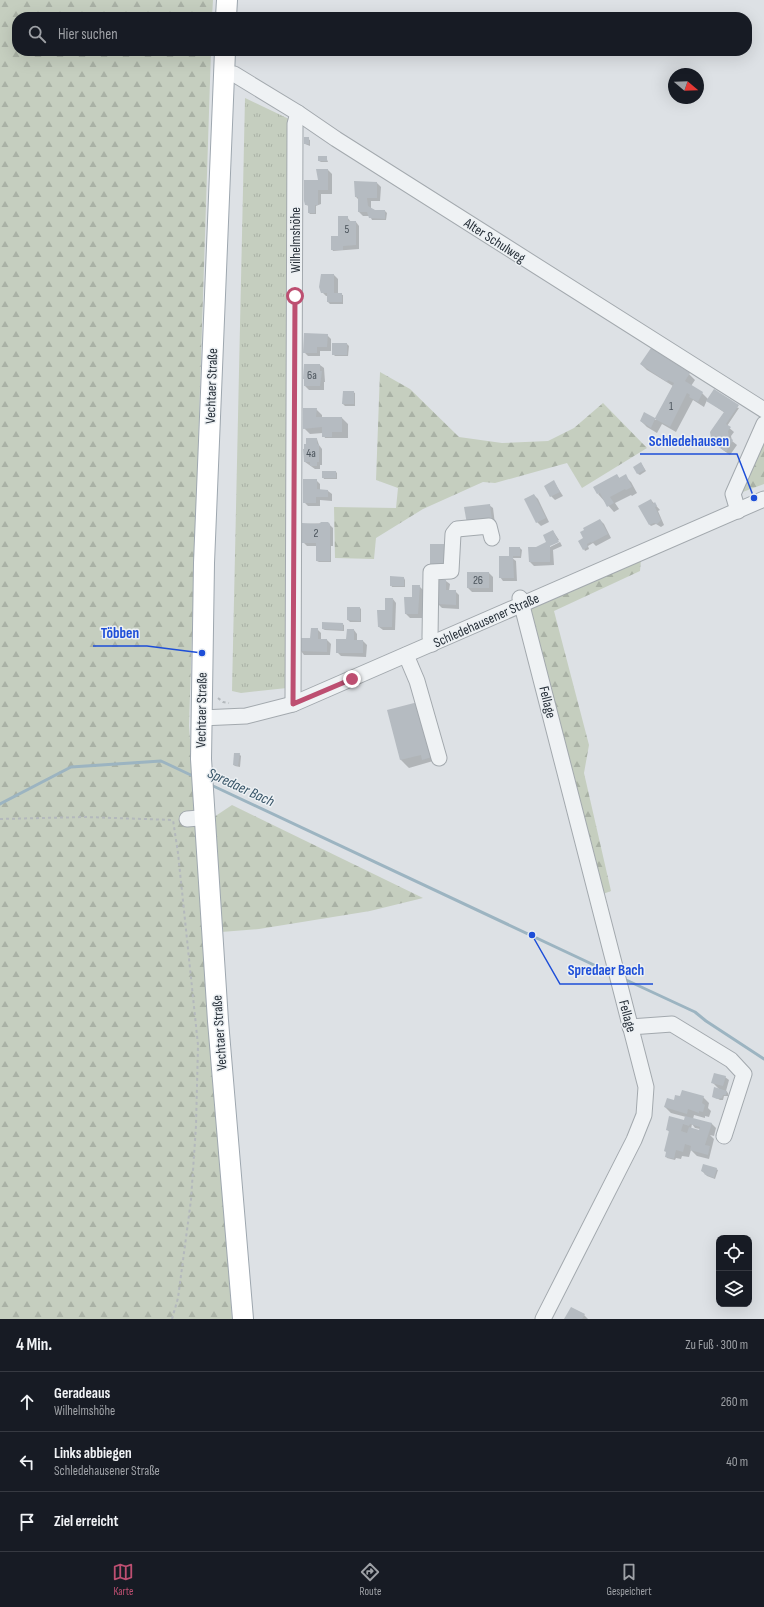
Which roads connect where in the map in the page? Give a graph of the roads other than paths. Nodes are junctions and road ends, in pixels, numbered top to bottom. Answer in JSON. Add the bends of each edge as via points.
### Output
{"nodes":[{"id":1,"x":227,"y":0,"type":"edge"},
{"id":2,"x":226,"y":12,"type":"edge"},
{"id":3,"x":225,"y":56,"type":"edge"},
{"id":4,"x":224,"y":73,"type":"junction"},
{"id":5,"x":298,"y":113,"type":"junction"},
{"id":6,"x":764,"y":410,"type":"edge"},
{"id":7,"x":764,"y":424,"type":"edge"},
{"id":8,"x":764,"y":499,"type":"edge"},
{"id":9,"x":738,"y":510,"type":"junction"},
{"id":10,"x":492,"y":538,"type":"dead end"},
{"id":11,"x":521,"y":601,"type":"junction"},
{"id":12,"x":432,"y":644,"type":"junction"},
{"id":13,"x":406,"y":655,"type":"junction"},
{"id":14,"x":293,"y":704,"type":"junction"},
{"id":15,"x":200,"y":718,"type":"junction"},
{"id":16,"x":439,"y":758,"type":"dead end"},
{"id":17,"x":630,"y":1027,"type":"junction"},
{"id":18,"x":724,"y":1136,"type":"dead end"},
{"id":19,"x":243,"y":1319,"type":"edge"},
{"id":20,"x":544,"y":1319,"type":"edge"}],
"edges":[{"from":1,"to":2,"type":"main road"},
{"from":3,"to":4,"type":"main road","name":"Vechtaer Straße"},
{"from":4,"to":5,"type":"street","name":"Alter Schulweg","via":[[234,74]]},
{"from":4,"to":15,"type":"main road","name":"Vechtaer Straße"},
{"from":5,"to":6,"type":"street","name":"Alter Schulweg"},
{"from":5,"to":14,"type":"street","name":"Wilhelmshöhe","via":[[295,124]]},
{"from":7,"to":9,"type":"street","via":[[733,494]]},
{"from":8,"to":9,"type":"street","name":"Schledehausener Straße"},
{"from":9,"to":11,"type":"street","name":"Schledehausener Straße"},
{"from":10,"to":12,"type":"street","via":[[489,526],[457,529],[453,534],[451,571],[431,572]]},
{"from":11,"to":12,"type":"street","name":"Schledehausener Straße"},
{"from":11,"to":17,"type":"street","name":"Fellage"},
{"from":12,"to":13,"type":"street","name":"Schledehausener Straße"},
{"from":13,"to":14,"type":"street","name":"Schledehausener Straße"},
{"from":13,"to":16,"type":"street","via":[[417,681]]},
{"from":14,"to":15,"type":"street","name":"Schledehausener Straße","via":[[246,716]]},
{"from":15,"to":19,"type":"main road","name":"Vechtaer Straße","via":[[201,759],[190,815],[217,1013]]},
{"from":17,"to":18,"type":"street","via":[[672,1024],[731,1060],[744,1074]]},
{"from":17,"to":20,"type":"street","name":"Fellage","via":[[646,1086],[644,1115],[634,1140]]}]}
